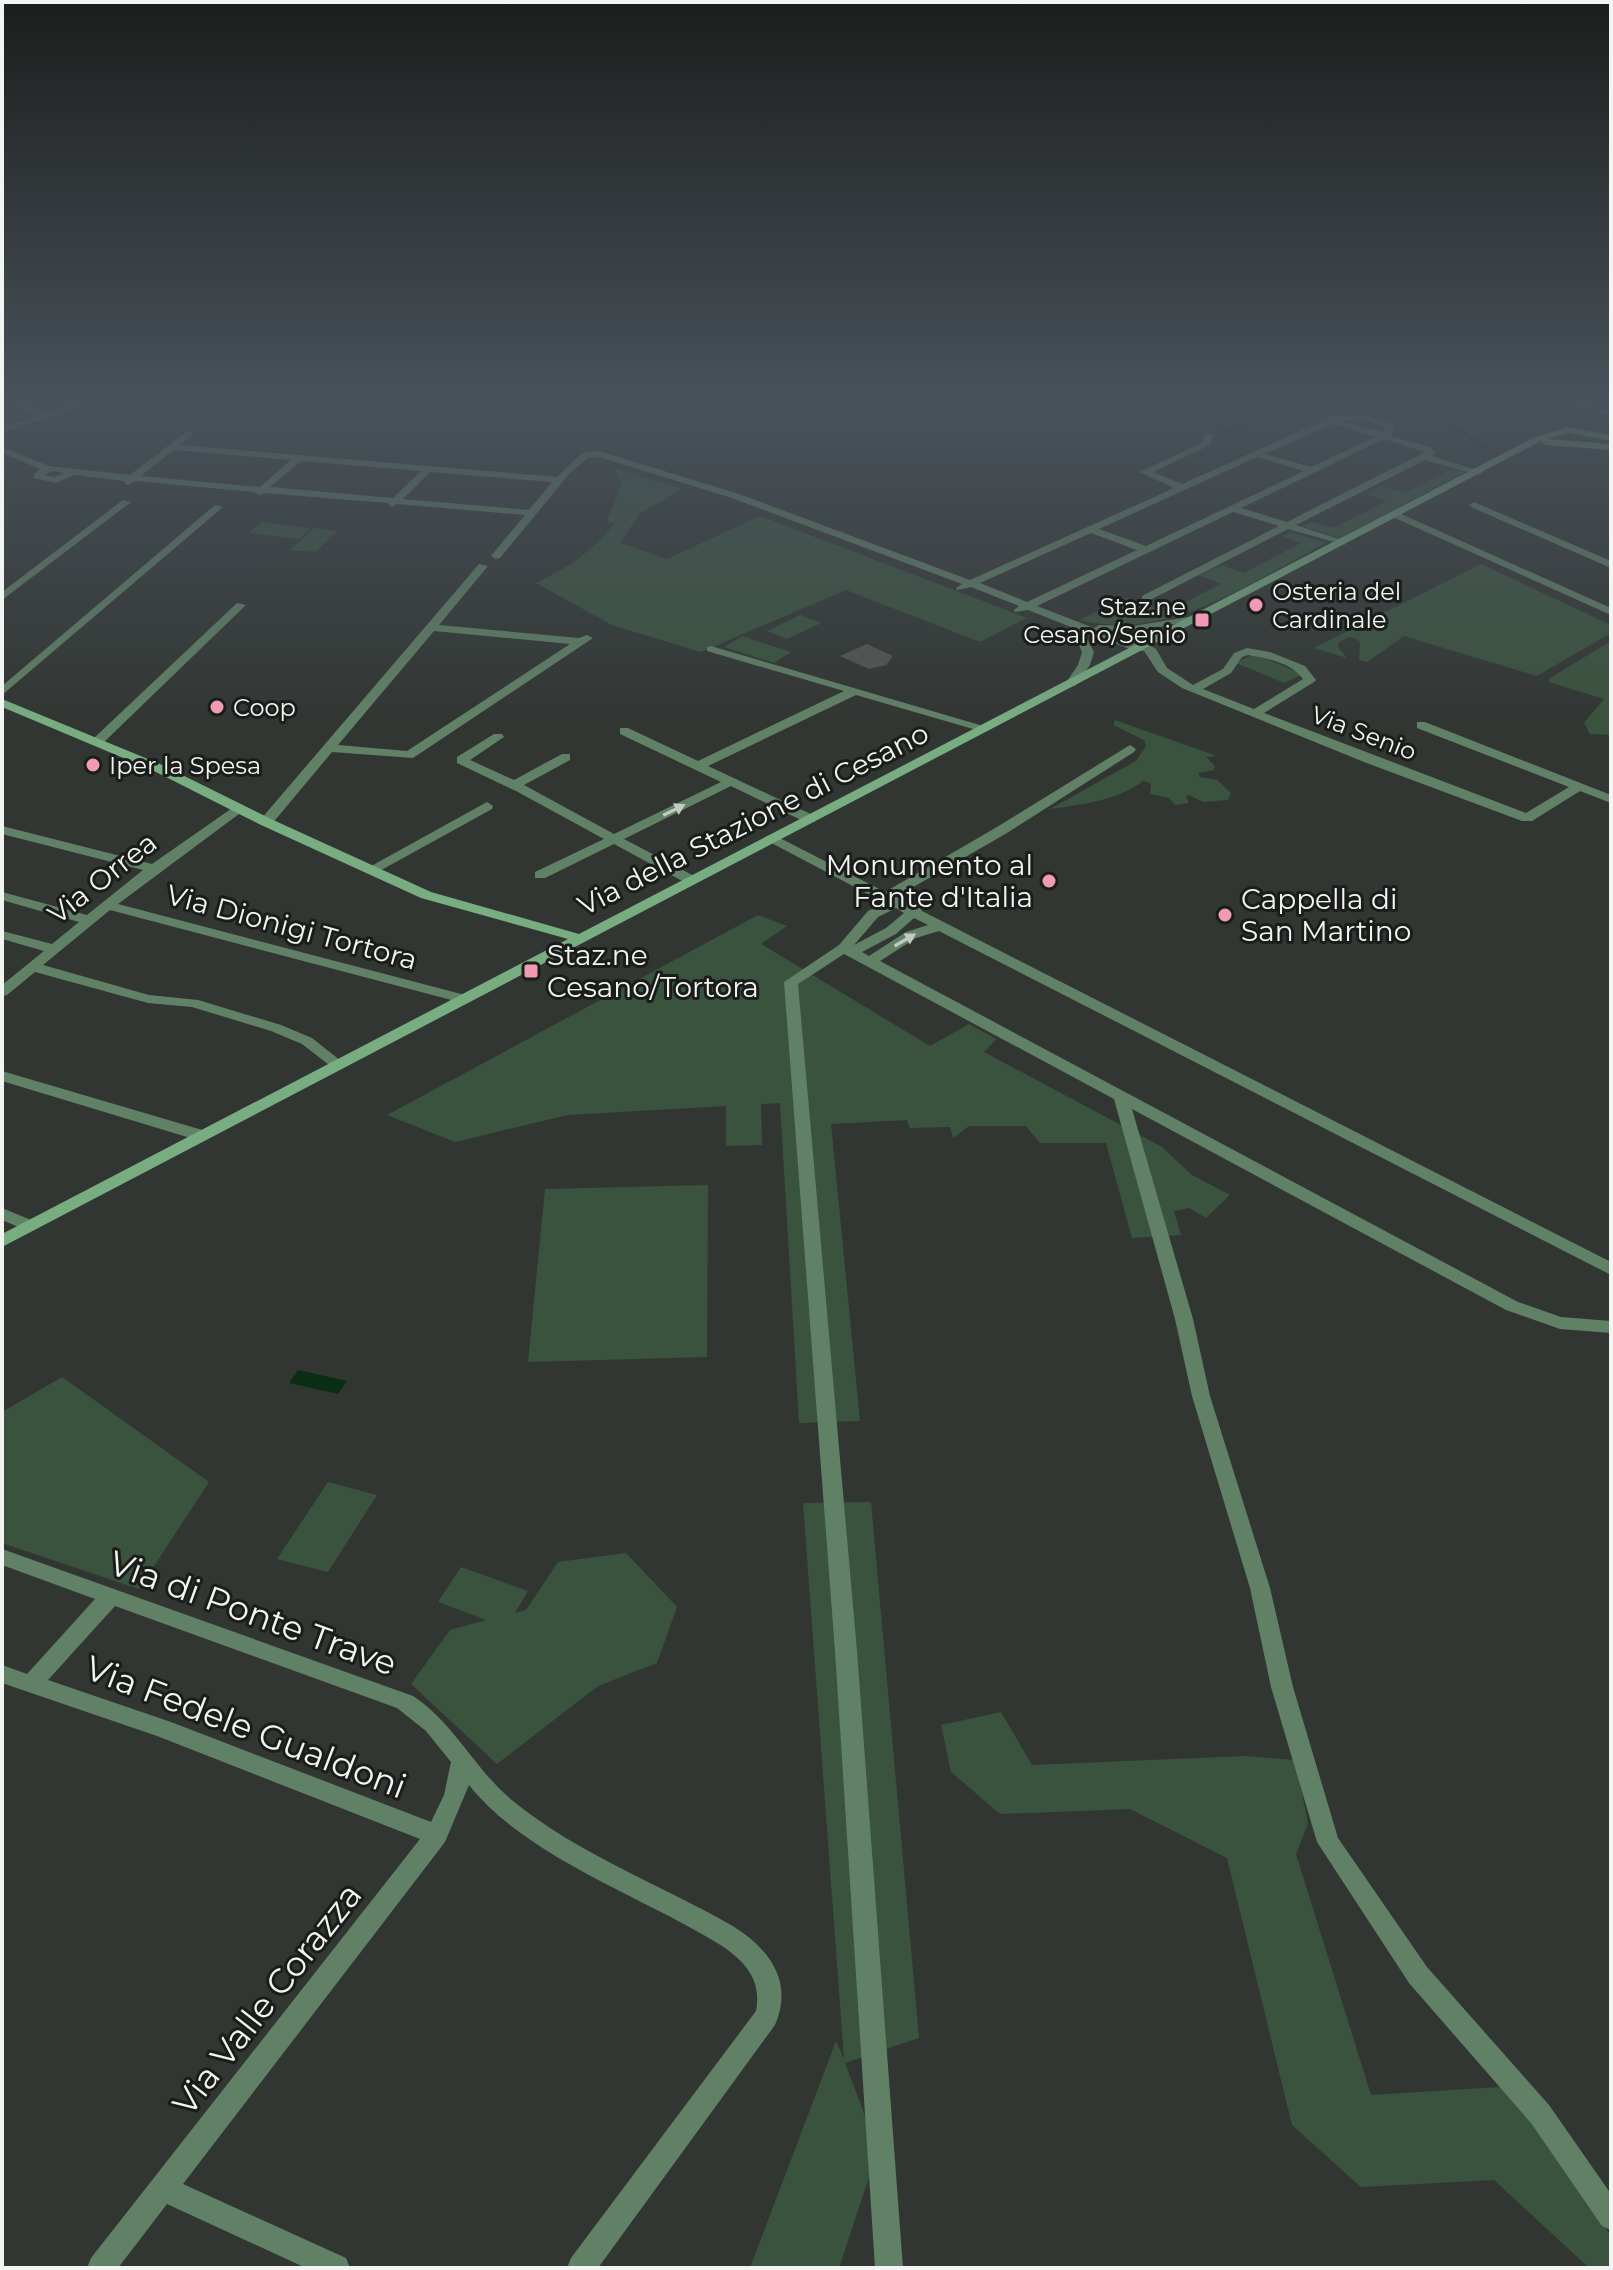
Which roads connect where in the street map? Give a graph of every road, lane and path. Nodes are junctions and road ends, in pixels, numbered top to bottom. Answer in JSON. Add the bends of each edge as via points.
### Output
{"nodes":[{"id":1,"x":118,"y":508,"type":"edge"},
{"id":2,"x":217,"y":508,"type":"edge"},
{"id":3,"x":442,"y":508,"type":"edge"},
{"id":4,"x":536,"y":508,"type":"edge"},
{"id":5,"x":750,"y":508,"type":"edge"},
{"id":6,"x":1136,"y":508,"type":"edge"},
{"id":7,"x":1231,"y":508,"type":"joint"},
{"id":8,"x":1324,"y":508,"type":"edge"},
{"id":9,"x":1409,"y":508,"type":"edge"},
{"id":10,"x":1481,"y":508,"type":"edge"},
{"id":11,"x":530,"y":515,"type":"junction"},
{"id":12,"x":1396,"y":515,"type":"junction"},
{"id":13,"x":1288,"y":526,"type":"junction"},
{"id":14,"x":1090,"y":529,"type":"junction"},
{"id":15,"x":1341,"y":543,"type":"junction"},
{"id":16,"x":1145,"y":549,"type":"junction"},
{"id":17,"x":496,"y":556,"type":"dead end"},
{"id":18,"x":1611,"y":565,"type":"edge"},
{"id":19,"x":483,"y":566,"type":"dead end"},
{"id":20,"x":965,"y":586,"type":"junction"},
{"id":21,"x":2,"y":597,"type":"edge"},
{"id":22,"x":1146,"y":598,"type":"dead end"},
{"id":23,"x":241,"y":605,"type":"dead end"},
{"id":24,"x":1022,"y":608,"type":"junction"},
{"id":25,"x":1611,"y":612,"type":"edge"},
{"id":26,"x":1202,"y":616,"type":"junction"},
{"id":27,"x":431,"y":627,"type":"junction"},
{"id":28,"x":1073,"y":627,"type":"junction"},
{"id":29,"x":711,"y":649,"type":"dead end"},
{"id":30,"x":1138,"y":649,"type":"junction"},
{"id":31,"x":1071,"y":684,"type":"junction"},
{"id":32,"x":1194,"y":689,"type":"junction"},
{"id":33,"x":2,"y":692,"type":"edge"},
{"id":34,"x":852,"y":692,"type":"junction"},
{"id":35,"x":2,"y":703,"type":"edge"},
{"id":36,"x":1254,"y":714,"type":"junction"},
{"id":37,"x":1421,"y":725,"type":"dead end"},
{"id":38,"x":984,"y":728,"type":"junction"},
{"id":39,"x":624,"y":731,"type":"dead end"},
{"id":40,"x":498,"y":737,"type":"dead end"},
{"id":41,"x":98,"y":741,"type":"junction"},
{"id":42,"x":328,"y":748,"type":"junction"},
{"id":43,"x":1130,"y":749,"type":"dead end"},
{"id":44,"x":566,"y":757,"type":"dead end"},
{"id":45,"x":700,"y":765,"type":"junction"},
{"id":46,"x":732,"y":781,"type":"junction"},
{"id":47,"x":514,"y":785,"type":"junction"},
{"id":48,"x":1580,"y":786,"type":"junction"},
{"id":49,"x":1611,"y":799,"type":"edge"},
{"id":50,"x":487,"y":806,"type":"dead end"},
{"id":51,"x":238,"y":808,"type":"junction"},
{"id":52,"x":810,"y":819,"type":"junction"},
{"id":53,"x":266,"y":822,"type":"junction"},
{"id":54,"x":2,"y":830,"type":"edge"},
{"id":55,"x":615,"y":838,"type":"junction"},
{"id":56,"x":771,"y":839,"type":"junction"},
{"id":57,"x":154,"y":869,"type":"junction"},
{"id":58,"x":371,"y":870,"type":"junction"},
{"id":59,"x":540,"y":875,"type":"dead end"},
{"id":60,"x":691,"y":880,"type":"junction"},
{"id":61,"x":2,"y":896,"type":"edge"},
{"id":62,"x":893,"y":899,"type":"junction"},
{"id":63,"x":107,"y":905,"type":"junction"},
{"id":64,"x":915,"y":910,"type":"junction"},
{"id":65,"x":89,"y":920,"type":"junction"},
{"id":66,"x":943,"y":925,"type":"junction"},
{"id":67,"x":2,"y":935,"type":"edge"},
{"id":68,"x":579,"y":938,"type":"junction"},
{"id":69,"x":54,"y":949,"type":"junction"},
{"id":70,"x":847,"y":950,"type":"junction"},
{"id":71,"x":869,"y":962,"type":"junction"},
{"id":72,"x":33,"y":967,"type":"junction"},
{"id":73,"x":2,"y":992,"type":"edge"},
{"id":74,"x":464,"y":999,"type":"junction"},
{"id":75,"x":338,"y":1065,"type":"junction"},
{"id":76,"x":2,"y":1076,"type":"edge"},
{"id":77,"x":1121,"y":1097,"type":"junction"},
{"id":78,"x":203,"y":1136,"type":"junction"},
{"id":79,"x":2,"y":1214,"type":"edge"},
{"id":80,"x":30,"y":1226,"type":"junction"},
{"id":81,"x":2,"y":1241,"type":"edge"},
{"id":82,"x":1611,"y":1269,"type":"edge"},
{"id":83,"x":1611,"y":1327,"type":"edge"},
{"id":84,"x":2,"y":1557,"type":"edge"},
{"id":85,"x":111,"y":1596,"type":"junction"},
{"id":86,"x":2,"y":1674,"type":"edge"},
{"id":87,"x":31,"y":1684,"type":"junction"},
{"id":88,"x":463,"y":1760,"type":"junction"},
{"id":89,"x":437,"y":1835,"type":"junction"},
{"id":90,"x":163,"y":2188,"type":"junction"},
{"id":91,"x":1611,"y":2217,"type":"edge"},
{"id":92,"x":101,"y":2268,"type":"edge"},
{"id":93,"x":336,"y":2268,"type":"edge"},
{"id":94,"x":581,"y":2268,"type":"edge"},
{"id":95,"x":889,"y":2268,"type":"edge"}],
"edges":[{"from":1,"to":21,"type":"street"},
{"from":2,"to":33,"type":"street"},
{"from":3,"to":11,"type":"street"},
{"from":4,"to":11,"type":"street"},
{"from":5,"to":20,"type":"street"},
{"from":6,"to":14,"type":"street"},
{"from":7,"to":13,"type":"street"},
{"from":7,"to":16,"type":"street"},
{"from":8,"to":13,"type":"street"},
{"from":9,"to":12,"type":"street","name":"Via della Stazione di Cesano"},
{"from":10,"to":18,"type":"street"},
{"from":11,"to":17,"type":"street"},
{"from":12,"to":15,"type":"street","name":"Via della Stazione di Cesano"},
{"from":12,"to":25,"type":"street"},
{"from":13,"to":15,"type":"street"},
{"from":13,"to":22,"type":"street"},
{"from":14,"to":16,"type":"street"},
{"from":14,"to":20,"type":"street"},
{"from":15,"to":26,"type":"street","name":"Via della Stazione di Cesano"},
{"from":16,"to":24,"type":"street"},
{"from":19,"to":27,"type":"street"},
{"from":20,"to":24,"type":"street"},
{"from":23,"to":41,"type":"street"},
{"from":24,"to":28,"type":"street"},
{"from":26,"to":28,"type":"street","via":[[1133,629]]},
{"from":26,"to":30,"type":"street","name":"Via della Stazione di Cesano"},
{"from":27,"to":42,"type":"street"},
{"from":27,"to":42,"type":"street","via":[[584,640],[409,755]]},
{"from":28,"to":30,"type":"street"},
{"from":28,"to":31,"type":"street","via":[[1088,652]]},
{"from":29,"to":34,"type":"street"},
{"from":30,"to":31,"type":"street","name":"Via della Stazione di Cesano"},
{"from":30,"to":32,"type":"street","name":"Via Senio","via":[[1152,651],[1168,676]]},
{"from":31,"to":38,"type":"street","name":"Via della Stazione di Cesano"},
{"from":32,"to":36,"type":"street","name":"Via Senio"},
{"from":32,"to":36,"type":"street","via":[[1227,671],[1247,651],[1301,668],[1310,680]]},
{"from":34,"to":38,"type":"street"},
{"from":34,"to":45,"type":"street"},
{"from":35,"to":41,"type":"street"},
{"from":36,"to":48,"type":"street","name":"Via Senio","via":[[1527,818]]},
{"from":37,"to":48,"type":"street"},
{"from":38,"to":52,"type":"street","name":"Via della Stazione di Cesano"},
{"from":39,"to":45,"type":"street"},
{"from":40,"to":47,"type":"street","via":[[461,760]]},
{"from":41,"to":51,"type":"street"},
{"from":42,"to":53,"type":"street"},
{"from":43,"to":62,"type":"street"},
{"from":44,"to":47,"type":"street"},
{"from":45,"to":46,"type":"street"},
{"from":46,"to":52,"type":"street"},
{"from":55,"to":46,"type":"street","one_way":true},
{"from":47,"to":55,"type":"street"},
{"from":48,"to":49,"type":"street"},
{"from":50,"to":58,"type":"street"},
{"from":51,"to":53,"type":"street"},
{"from":51,"to":57,"type":"street","name":"Via Orrea"},
{"from":52,"to":56,"type":"street","name":"Via della Stazione di Cesano"},
{"from":53,"to":58,"type":"street"},
{"from":54,"to":57,"type":"street"},
{"from":55,"to":59,"type":"street"},
{"from":55,"to":60,"type":"street"},
{"from":56,"to":60,"type":"street","name":"Via della Stazione di Cesano"},
{"from":56,"to":62,"type":"street"},
{"from":57,"to":63,"type":"street","name":"Via Orrea"},
{"from":58,"to":68,"type":"street","via":[[436,899]]},
{"from":60,"to":68,"type":"street","name":"Via della Stazione di Cesano"},
{"from":61,"to":65,"type":"street"},
{"from":62,"to":64,"type":"street"},
{"from":62,"to":70,"type":"street","via":[[873,914]]},
{"from":63,"to":65,"type":"street","name":"Via Orrea"},
{"from":63,"to":74,"type":"street","name":"Via Dionigi Tortora"},
{"from":64,"to":66,"type":"street"},
{"from":64,"to":70,"type":"street","via":[[891,931]]},
{"from":65,"to":69,"type":"street","name":"Via Orrea"},
{"from":71,"to":66,"type":"street","one_way":true,"via":[[911,935]]},
{"from":66,"to":82,"type":"street"},
{"from":67,"to":69,"type":"street"},
{"from":68,"to":74,"type":"street","name":"Via della Stazione di Cesano"},
{"from":69,"to":72,"type":"street","name":"Via Orrea"},
{"from":70,"to":71,"type":"street"},
{"from":70,"to":95,"type":"street","via":[[791,982],[845,1635]]},
{"from":71,"to":77,"type":"street"},
{"from":72,"to":73,"type":"street","name":"Via Orrea"},
{"from":72,"to":75,"type":"street","via":[[148,999],[200,1005],[288,1032]]},
{"from":74,"to":75,"type":"street","name":"Via della Stazione di Cesano"},
{"from":75,"to":78,"type":"street","name":"Via della Stazione di Cesano"},
{"from":76,"to":78,"type":"street"},
{"from":77,"to":83,"type":"street","via":[[1512,1306],[1560,1323]]},
{"from":77,"to":91,"type":"street","via":[[1328,1842],[1418,1975],[1540,2114]]},
{"from":78,"to":80,"type":"street","name":"Via della Stazione di Cesano"},
{"from":79,"to":80,"type":"street"},
{"from":80,"to":81,"type":"street","name":"Via della Stazione di Cesano"},
{"from":84,"to":85,"type":"street","name":"Via di Ponte Trave"},
{"from":85,"to":87,"type":"street","name":"Via Fedele Gualdoni"},
{"from":85,"to":88,"type":"street","name":"Via di Ponte Trave","via":[[387,1694],[428,1717]]},
{"from":86,"to":87,"type":"street","name":"Via Fedele Gualdoni"},
{"from":87,"to":89,"type":"street","name":"Via Fedele Gualdoni"},
{"from":88,"to":89,"type":"street","name":"Via Valle Corazza"},
{"from":88,"to":94,"type":"street","name":"Via di Ponte Trave","via":[[483,1787],[517,1817],[738,1943],[762,1967],[769,1984],[770,2007],[762,2025]]},
{"from":89,"to":90,"type":"street","name":"Via Valle Corazza"},
{"from":90,"to":92,"type":"street","name":"Via Valle Corazza"},
{"from":90,"to":93,"type":"street"}]}
